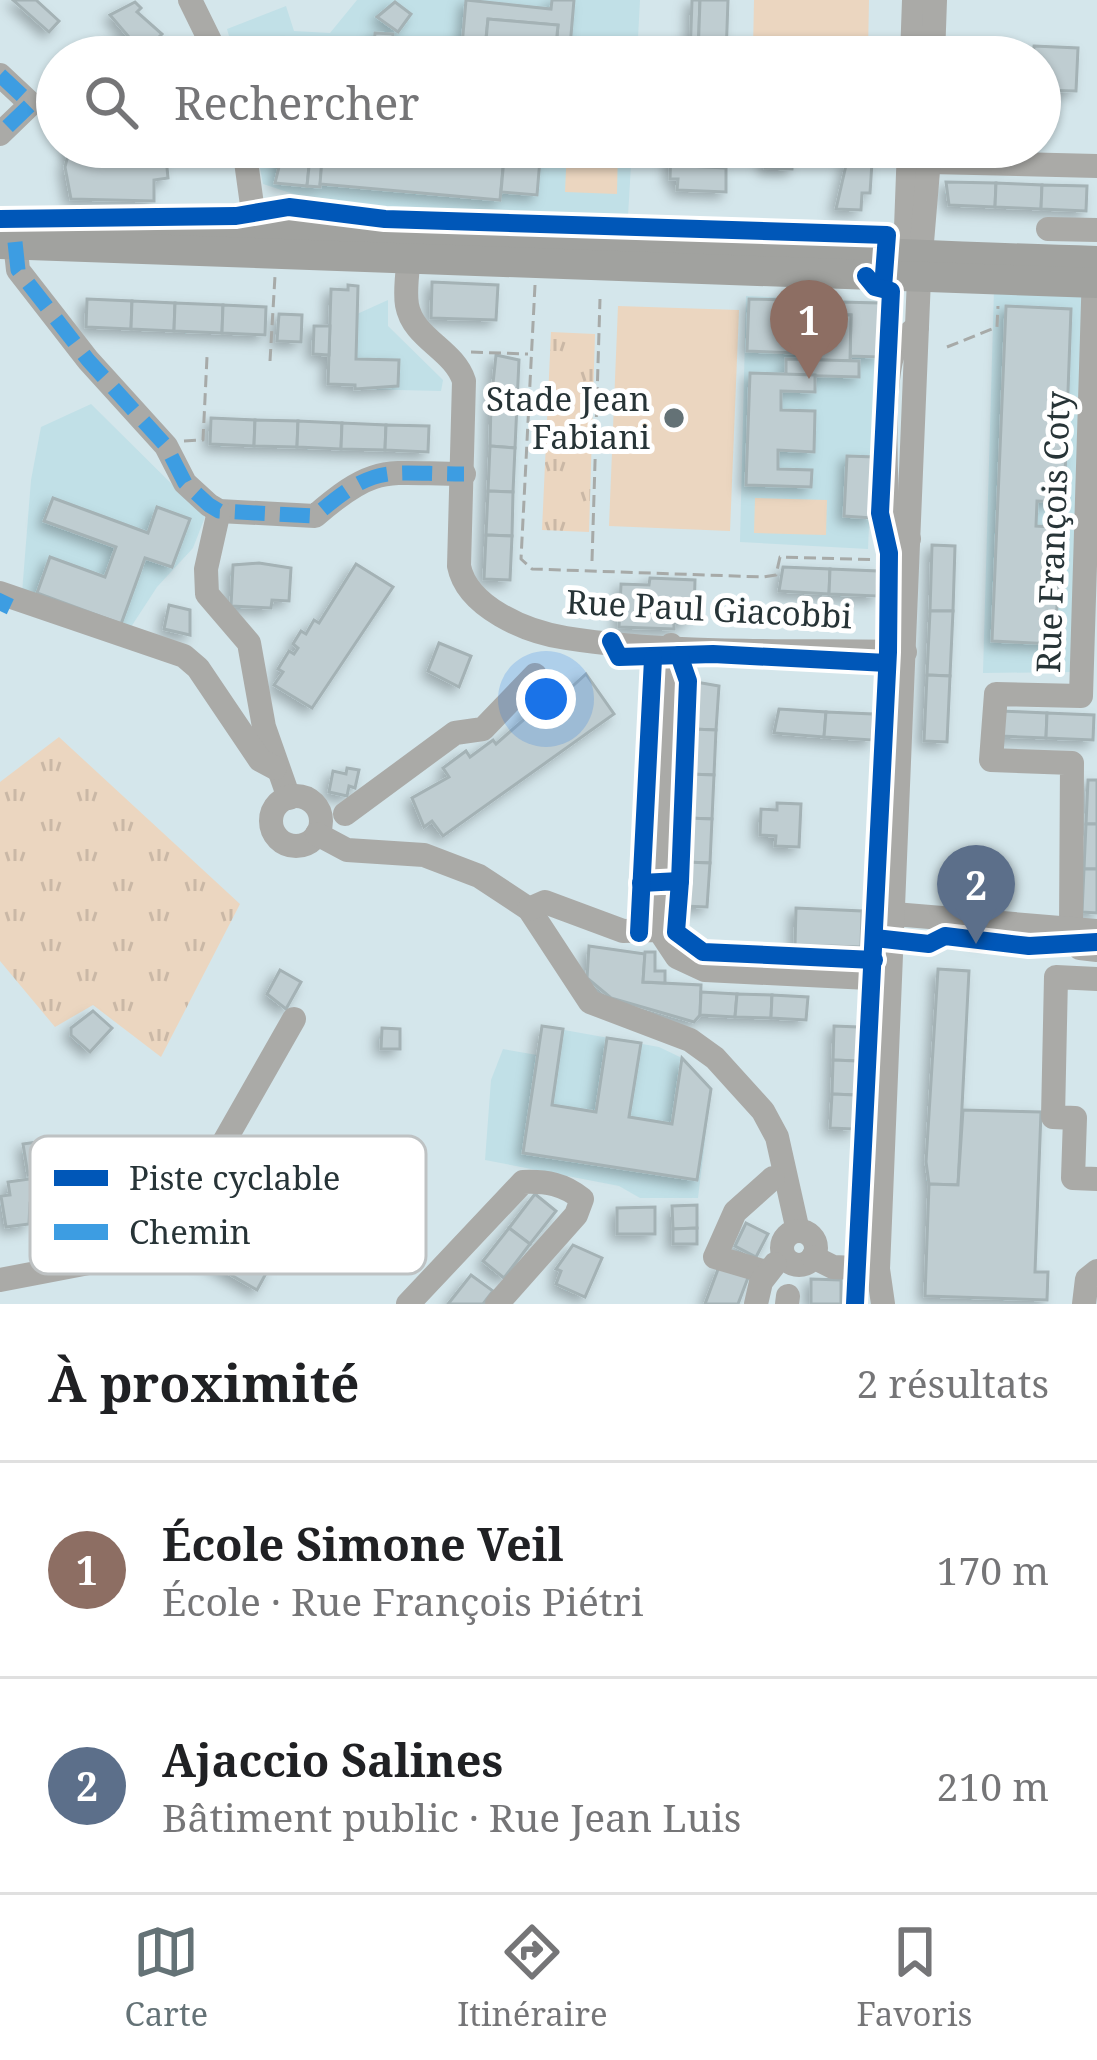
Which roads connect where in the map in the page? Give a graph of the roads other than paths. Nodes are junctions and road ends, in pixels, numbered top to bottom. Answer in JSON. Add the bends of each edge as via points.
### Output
{"nodes":[{"id":1,"x":190,"y":0,"type":"edge"},
{"id":2,"x":914,"y":0,"type":"edge"},
{"id":3,"x":935,"y":0,"type":"edge"},
{"id":4,"x":208,"y":36,"type":"edge"},
{"id":5,"x":913,"y":36,"type":"edge"},
{"id":6,"x":934,"y":36,"type":"edge"},
{"id":7,"x":0,"y":75,"type":"edge"},
{"id":8,"x":0,"y":134,"type":"edge"},
{"id":9,"x":1061,"y":163,"type":"edge"},
{"id":10,"x":1097,"y":166,"type":"edge"},
{"id":11,"x":244,"y":168,"type":"edge"},
{"id":12,"x":922,"y":168,"type":"edge"},
{"id":13,"x":1048,"y":229,"type":"dead end"},
{"id":14,"x":1097,"y":230,"type":"edge"},
{"id":15,"x":5,"y":237,"type":"edge"},
{"id":16,"x":252,"y":240,"type":"junction"},
{"id":17,"x":410,"y":247,"type":"junction"},
{"id":18,"x":916,"y":263,"type":"junction"},
{"id":19,"x":1096,"y":272,"type":"edge"},
{"id":20,"x":464,"y":474,"type":"junction"},
{"id":21,"x":219,"y":511,"type":"junction"},
{"id":22,"x":0,"y":593,"type":"edge"},
{"id":23,"x":671,"y":645,"type":"junction"},
{"id":24,"x":905,"y":652,"type":"junction"},
{"id":25,"x":535,"y":675,"type":"dead end"},
{"id":26,"x":275,"y":767,"type":"junction"},
{"id":27,"x":289,"y":798,"type":"junction"},
{"id":28,"x":327,"y":821,"type":"junction"},
{"id":29,"x":529,"y":909,"type":"junction"},
{"id":30,"x":893,"y":914,"type":"junction"},
{"id":31,"x":1071,"y":928,"type":"junction"},
{"id":32,"x":659,"y":930,"type":"junction"},
{"id":33,"x":1097,"y":931,"type":"edge"},
{"id":34,"x":1097,"y":950,"type":"edge"},
{"id":35,"x":889,"y":979,"type":"junction"},
{"id":36,"x":1097,"y":979,"type":"edge"},
{"id":37,"x":294,"y":1019,"type":"dead end"},
{"id":38,"x":227,"y":1136,"type":"edge"},
{"id":39,"x":780,"y":1179,"type":"junction"},
{"id":40,"x":1097,"y":1179,"type":"edge"},
{"id":41,"x":798,"y":1231,"type":"junction"},
{"id":42,"x":813,"y":1257,"type":"junction"},
{"id":43,"x":775,"y":1264,"type":"junction"},
{"id":44,"x":872,"y":1269,"type":"junction"},
{"id":45,"x":31,"y":1274,"type":"edge"},
{"id":46,"x":0,"y":1280,"type":"edge"},
{"id":47,"x":408,"y":1304,"type":"edge"},
{"id":48,"x":497,"y":1304,"type":"edge"},
{"id":49,"x":756,"y":1304,"type":"edge"},
{"id":50,"x":883,"y":1304,"type":"edge"}],
"edges":[{"from":1,"to":4,"type":"street"},
{"from":2,"to":5,"type":"street"},
{"from":3,"to":6,"type":"street"},
{"from":7,"to":8,"type":"street","via":[[31,104]]},
{"from":9,"to":10,"type":"street"},
{"from":11,"to":16,"type":"street"},
{"from":12,"to":18,"type":"street"},
{"from":13,"to":14,"type":"street"},
{"from":15,"to":16,"type":"main road"},
{"from":15,"to":21,"type":"street","via":[[18,270],[185,483]]},
{"from":16,"to":17,"type":"main road"},
{"from":17,"to":18,"type":"main road"},
{"from":17,"to":18,"type":"main road","via":[[536,264]]},
{"from":17,"to":20,"type":"street","name":"Rue Paul Giacobbi","via":[[407,304],[415,325],[464,381]]},
{"from":18,"to":19,"type":"main road"},
{"from":18,"to":19,"type":"main road","via":[[1000,280]]},
{"from":18,"to":24,"type":"street","via":[[894,548]]},
{"from":19,"to":31,"type":"street","name":"Rue François Coty","via":[[1082,696],[996,694],[991,760],[1072,763]]},
{"from":20,"to":21,"type":"street","via":[[372,474],[315,516]]},
{"from":20,"to":23,"type":"street","name":"Rue Paul Giacobbi","via":[[459,566],[476,602],[565,638]]},
{"from":21,"to":26,"type":"street","via":[[207,594],[249,643]]},
{"from":22,"to":26,"type":"street","via":[[184,656],[260,760]]},
{"from":23,"to":24,"type":"street","name":"Rue Paul Giacobbi"},
{"from":23,"to":32,"type":"street"},
{"from":24,"to":30,"type":"street"},
{"from":25,"to":28,"type":"street","via":[[483,729],[455,733]]},
{"from":26,"to":27,"type":"street"},
{"from":27,"to":28,"type":"street","via":[[310,801]]},
{"from":27,"to":28,"type":"street","via":[[272,814],[276,837],[297,846]]},
{"from":28,"to":29,"type":"street","via":[[347,850],[452,862]]},
{"from":29,"to":32,"type":"street","via":[[545,902],[623,931]]},
{"from":29,"to":39,"type":"street","via":[[590,1002],[690,1040],[743,1090],[777,1137]]},
{"from":30,"to":31,"type":"street"},
{"from":30,"to":35,"type":"street"},
{"from":31,"to":33,"type":"street"},
{"from":31,"to":34,"type":"street","via":[[1080,948]]},
{"from":32,"to":35,"type":"street","via":[[677,957],[705,970]]},
{"from":35,"to":44,"type":"street"},
{"from":36,"to":40,"type":"street","via":[[1056,977],[1053,1117],[1075,1118],[1073,1178]]},
{"from":37,"to":38,"type":"street"},
{"from":39,"to":41,"type":"street"},
{"from":39,"to":43,"type":"street","via":[[735,1212],[716,1257]]},
{"from":41,"to":42,"type":"street","via":[[815,1242]]},
{"from":41,"to":43,"type":"street","via":[[784,1240]]},
{"from":42,"to":43,"type":"street"},
{"from":42,"to":44,"type":"street","via":[[832,1267]]},
{"from":43,"to":49,"type":"street"},
{"from":44,"to":50,"type":"street"},
{"from":45,"to":46,"type":"street"},
{"from":47,"to":48,"type":"street","via":[[523,1182],[572,1191],[582,1199],[576,1215]]}]}
